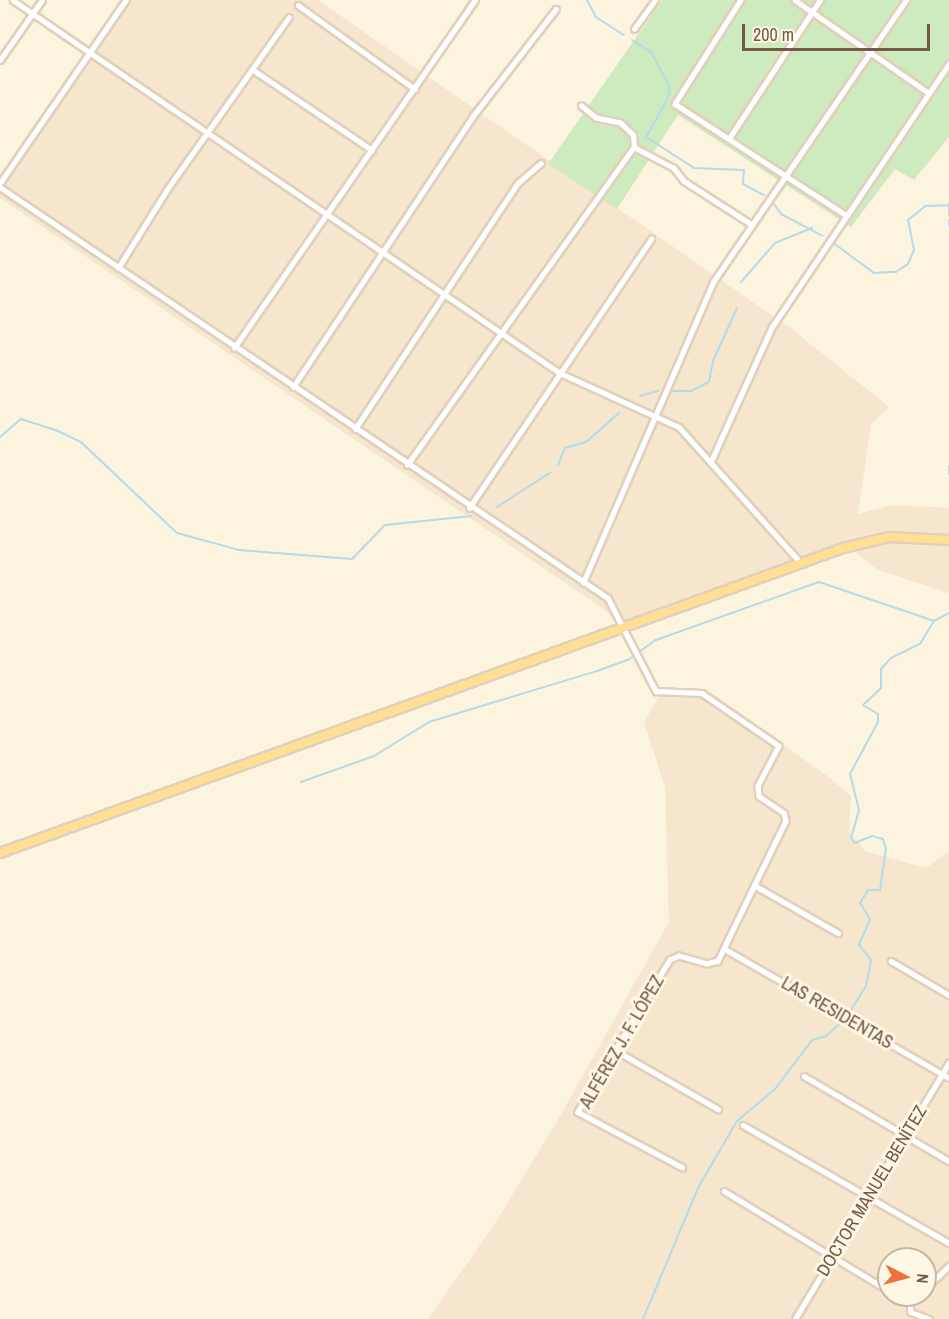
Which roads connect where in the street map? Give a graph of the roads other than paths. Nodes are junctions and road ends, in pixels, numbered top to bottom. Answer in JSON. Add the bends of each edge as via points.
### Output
{"nodes":[{"id":1,"x":13,"y":0,"type":"edge"},
{"id":2,"x":42,"y":0,"type":"edge"},
{"id":3,"x":126,"y":0,"type":"edge"},
{"id":4,"x":475,"y":0,"type":"edge"},
{"id":5,"x":655,"y":0,"type":"edge"},
{"id":6,"x":741,"y":0,"type":"edge"},
{"id":7,"x":795,"y":0,"type":"edge"},
{"id":8,"x":820,"y":0,"type":"edge"},
{"id":9,"x":906,"y":0,"type":"edge"},
{"id":10,"x":298,"y":5,"type":"dead end"},
{"id":11,"x":556,"y":9,"type":"dead end"},
{"id":12,"x":812,"y":11,"type":"junction"},
{"id":13,"x":33,"y":13,"type":"junction"},
{"id":14,"x":289,"y":17,"type":"dead end"},
{"id":15,"x":634,"y":29,"type":"dead end"},
{"id":16,"x":90,"y":52,"type":"junction"},
{"id":17,"x":871,"y":52,"type":"junction"},
{"id":18,"x":0,"y":60,"type":"edge"},
{"id":19,"x":949,"y":64,"type":"edge"},
{"id":20,"x":252,"y":69,"type":"junction"},
{"id":21,"x":415,"y":89,"type":"junction"},
{"id":22,"x":929,"y":93,"type":"junction"},
{"id":23,"x":581,"y":106,"type":"dead end"},
{"id":24,"x":208,"y":130,"type":"junction"},
{"id":25,"x":730,"y":137,"type":"junction"},
{"id":26,"x":634,"y":147,"type":"junction"},
{"id":27,"x":372,"y":150,"type":"junction"},
{"id":28,"x":541,"y":163,"type":"dead end"},
{"id":29,"x":787,"y":176,"type":"junction"},
{"id":30,"x":0,"y":185,"type":"edge"},
{"id":31,"x":846,"y":214,"type":"junction"},
{"id":32,"x":327,"y":215,"type":"junction"},
{"id":33,"x":751,"y":224,"type":"junction"},
{"id":34,"x":651,"y":239,"type":"dead end"},
{"id":35,"x":383,"y":255,"type":"junction"},
{"id":36,"x":118,"y":268,"type":"junction"},
{"id":37,"x":446,"y":296,"type":"junction"},
{"id":38,"x":503,"y":336,"type":"junction"},
{"id":39,"x":234,"y":348,"type":"junction"},
{"id":40,"x":560,"y":373,"type":"junction"},
{"id":41,"x":293,"y":387,"type":"junction"},
{"id":42,"x":652,"y":415,"type":"junction"},
{"id":43,"x":355,"y":429,"type":"junction"},
{"id":44,"x":712,"y":459,"type":"junction"},
{"id":45,"x":407,"y":465,"type":"junction"},
{"id":46,"x":470,"y":508,"type":"junction"},
{"id":47,"x":949,"y":540,"type":"edge"},
{"id":48,"x":803,"y":565,"type":"junction"},
{"id":49,"x":583,"y":583,"type":"junction"},
{"id":50,"x":626,"y":627,"type":"junction"},
{"id":51,"x":0,"y":853,"type":"edge"},
{"id":52,"x":754,"y":885,"type":"junction"},
{"id":53,"x":838,"y":933,"type":"dead end"},
{"id":54,"x":725,"y":949,"type":"junction"},
{"id":55,"x":891,"y":961,"type":"dead end"},
{"id":56,"x":949,"y":995,"type":"edge"},
{"id":57,"x":615,"y":1050,"type":"junction"},
{"id":58,"x":949,"y":1064,"type":"edge"},
{"id":59,"x":943,"y":1074,"type":"junction"},
{"id":60,"x":804,"y":1076,"type":"dead end"},
{"id":61,"x":949,"y":1078,"type":"edge"},
{"id":62,"x":718,"y":1109,"type":"dead end"},
{"id":63,"x":743,"y":1125,"type":"dead end"},
{"id":64,"x":906,"y":1137,"type":"junction"},
{"id":65,"x":949,"y":1161,"type":"edge"},
{"id":66,"x":682,"y":1167,"type":"dead end"},
{"id":67,"x":724,"y":1191,"type":"dead end"},
{"id":68,"x":869,"y":1198,"type":"junction"},
{"id":69,"x":949,"y":1243,"type":"edge"},
{"id":70,"x":832,"y":1257,"type":"junction"},
{"id":71,"x":949,"y":1266,"type":"edge"},
{"id":72,"x":937,"y":1278,"type":"edge"},
{"id":73,"x":877,"y":1284,"type":"edge"},
{"id":74,"x":910,"y":1307,"type":"edge"},
{"id":75,"x":795,"y":1319,"type":"edge"},
{"id":76,"x":929,"y":1319,"type":"edge"}],
"edges":[{"from":1,"to":13,"type":"street"},
{"from":2,"to":13,"type":"street"},
{"from":3,"to":16,"type":"street"},
{"from":4,"to":21,"type":"street"},
{"from":5,"to":15,"type":"street"},
{"from":6,"to":25,"type":"street","via":[[675,104]]},
{"from":7,"to":12,"type":"street"},
{"from":8,"to":12,"type":"street"},
{"from":9,"to":17,"type":"street"},
{"from":10,"to":21,"type":"street"},
{"from":11,"to":35,"type":"street","via":[[473,116]]},
{"from":12,"to":17,"type":"street"},
{"from":12,"to":25,"type":"street"},
{"from":13,"to":16,"type":"street"},
{"from":13,"to":18,"type":"street"},
{"from":14,"to":20,"type":"street"},
{"from":16,"to":24,"type":"street"},
{"from":16,"to":30,"type":"street"},
{"from":17,"to":22,"type":"street"},
{"from":17,"to":29,"type":"street"},
{"from":19,"to":22,"type":"street"},
{"from":20,"to":24,"type":"street"},
{"from":20,"to":27,"type":"street"},
{"from":21,"to":27,"type":"street"},
{"from":22,"to":31,"type":"street"},
{"from":23,"to":26,"type":"street","via":[[596,118],[620,123],[633,135]]},
{"from":24,"to":32,"type":"street"},
{"from":24,"to":36,"type":"street"},
{"from":25,"to":29,"type":"street"},
{"from":26,"to":33,"type":"street","via":[[674,168],[684,181]]},
{"from":26,"to":38,"type":"street"},
{"from":27,"to":32,"type":"street"},
{"from":28,"to":37,"type":"street","via":[[518,183]]},
{"from":29,"to":31,"type":"street"},
{"from":29,"to":33,"type":"street"},
{"from":30,"to":36,"type":"street"},
{"from":31,"to":44,"type":"street","via":[[772,327]]},
{"from":32,"to":35,"type":"street"},
{"from":32,"to":39,"type":"street"},
{"from":33,"to":42,"type":"street","via":[[713,282]]},
{"from":34,"to":40,"type":"street"},
{"from":35,"to":37,"type":"street"},
{"from":35,"to":41,"type":"street"},
{"from":36,"to":39,"type":"street"},
{"from":37,"to":38,"type":"street"},
{"from":37,"to":43,"type":"street"},
{"from":38,"to":40,"type":"street"},
{"from":38,"to":45,"type":"street"},
{"from":39,"to":41,"type":"street"},
{"from":40,"to":42,"type":"street"},
{"from":40,"to":46,"type":"street"},
{"from":41,"to":43,"type":"street"},
{"from":42,"to":44,"type":"street","via":[[679,427]]},
{"from":42,"to":49,"type":"street"},
{"from":43,"to":45,"type":"street"},
{"from":44,"to":48,"type":"street"},
{"from":45,"to":46,"type":"street"},
{"from":46,"to":49,"type":"street"},
{"from":47,"to":48,"type":"main road","via":[[912,536],[868,540]]},
{"from":48,"to":50,"type":"main road"},
{"from":49,"to":50,"type":"street","via":[[609,598]]},
{"from":50,"to":51,"type":"main road"},
{"from":50,"to":52,"type":"street","via":[[661,694],[702,693],[779,746],[758,786],[759,796],[784,813],[786,821]]},
{"from":52,"to":53,"type":"street"},
{"from":52,"to":54,"type":"street"},
{"from":54,"to":57,"type":"street","name":"ALFÉREZ J. F. LÓPEZ","via":[[713,964],[680,956],[670,960]]},
{"from":54,"to":59,"type":"street","name":"LAS RESIDENTAS"},
{"from":55,"to":56,"type":"street"},
{"from":57,"to":62,"type":"street"},
{"from":57,"to":66,"type":"street","name":"ALFÉREZ J. F. LÓPEZ","via":[[578,1112]]},
{"from":58,"to":59,"type":"street","name":"DOCTOR MANUEL BENÍTEZ"},
{"from":59,"to":61,"type":"street","name":"LAS RESIDENTAS"},
{"from":59,"to":64,"type":"street","name":"DOCTOR MANUEL BENÍTEZ"},
{"from":60,"to":64,"type":"street"},
{"from":63,"to":68,"type":"street"},
{"from":64,"to":65,"type":"street"},
{"from":64,"to":68,"type":"street","name":"DOCTOR MANUEL BENÍTEZ"},
{"from":67,"to":70,"type":"street"},
{"from":68,"to":69,"type":"street"},
{"from":68,"to":70,"type":"street","name":"DOCTOR MANUEL BENÍTEZ"},
{"from":70,"to":73,"type":"street"},
{"from":70,"to":75,"type":"street","name":"DOCTOR MANUEL BENÍTEZ"},
{"from":71,"to":72,"type":"street"},
{"from":74,"to":76,"type":"street","via":[[911,1312]]}]}
